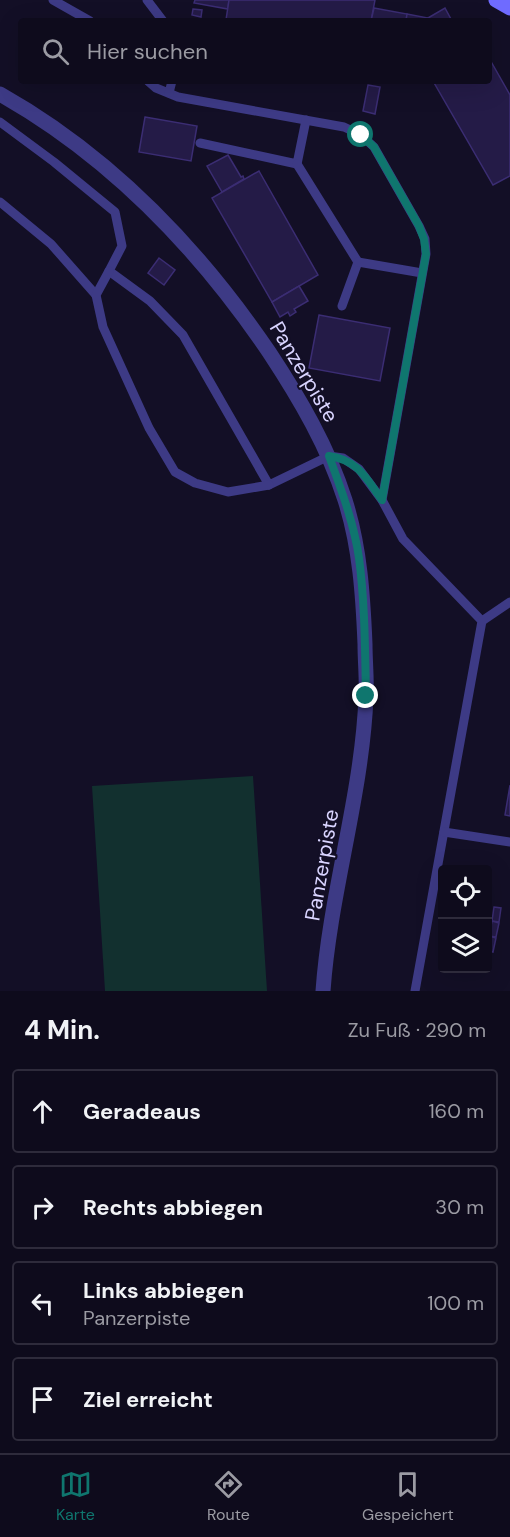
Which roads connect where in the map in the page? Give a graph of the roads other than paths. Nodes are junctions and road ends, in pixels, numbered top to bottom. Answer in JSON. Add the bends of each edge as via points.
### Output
{"nodes":[{"id":1,"x":53,"y":0,"type":"edge"},
{"id":2,"x":147,"y":0,"type":"edge"},
{"id":3,"x":85,"y":18,"type":"edge"},
{"id":4,"x":161,"y":18,"type":"edge"},
{"id":5,"x":151,"y":84,"type":"edge"},
{"id":6,"x":171,"y":84,"type":"edge"},
{"id":7,"x":169,"y":93,"type":"junction"},
{"id":8,"x":0,"y":94,"type":"edge"},
{"id":9,"x":306,"y":120,"type":"junction"},
{"id":10,"x":0,"y":122,"type":"edge"},
{"id":11,"x":200,"y":143,"type":"dead end"},
{"id":12,"x":297,"y":164,"type":"junction"},
{"id":13,"x":0,"y":202,"type":"edge"},
{"id":14,"x":358,"y":262,"type":"junction"},
{"id":15,"x":109,"y":271,"type":"junction"},
{"id":16,"x":422,"y":273,"type":"junction"},
{"id":17,"x":96,"y":295,"type":"junction"},
{"id":18,"x":342,"y":306,"type":"dead end"},
{"id":19,"x":329,"y":456,"type":"junction"},
{"id":20,"x":269,"y":485,"type":"junction"},
{"id":21,"x":382,"y":500,"type":"junction"},
{"id":22,"x":510,"y":602,"type":"edge"},
{"id":23,"x":482,"y":621,"type":"junction"},
{"id":24,"x":444,"y":832,"type":"junction"},
{"id":25,"x":510,"y":842,"type":"edge"},
{"id":26,"x":323,"y":991,"type":"edge"},
{"id":27,"x":415,"y":991,"type":"edge"}],
"edges":[{"from":1,"to":3,"type":"lane"},
{"from":2,"to":4,"type":"lane"},
{"from":5,"to":7,"type":"lane"},
{"from":6,"to":7,"type":"lane"},
{"from":7,"to":9,"type":"lane"},
{"from":8,"to":19,"type":"street","name":"Panzerpiste","via":[[91,155],[191,251],[244,315],[292,388]]},
{"from":9,"to":12,"type":"lane"},
{"from":9,"to":16,"type":"lane","via":[[344,127],[374,147],[424,239]]},
{"from":10,"to":15,"type":"lane","via":[[115,212],[122,246]]},
{"from":11,"to":12,"type":"lane"},
{"from":12,"to":14,"type":"lane"},
{"from":13,"to":17,"type":"lane","via":[[51,244]]},
{"from":14,"to":16,"type":"lane"},
{"from":14,"to":18,"type":"lane"},
{"from":15,"to":17,"type":"lane"},
{"from":15,"to":20,"type":"lane","via":[[150,301],[183,335]]},
{"from":16,"to":21,"type":"lane"},
{"from":17,"to":20,"type":"lane","via":[[103,327],[175,472],[195,483],[228,492]]},
{"from":19,"to":20,"type":"lane"},
{"from":19,"to":21,"type":"lane","via":[[343,458],[359,469]]},
{"from":19,"to":26,"type":"street","name":"Panzerpiste","via":[[346,502],[359,556],[366,696],[358,782]]},
{"from":21,"to":23,"type":"lane","via":[[403,539]]},
{"from":22,"to":23,"type":"lane"},
{"from":23,"to":24,"type":"lane"},
{"from":24,"to":25,"type":"lane"},
{"from":24,"to":27,"type":"lane"}]}
